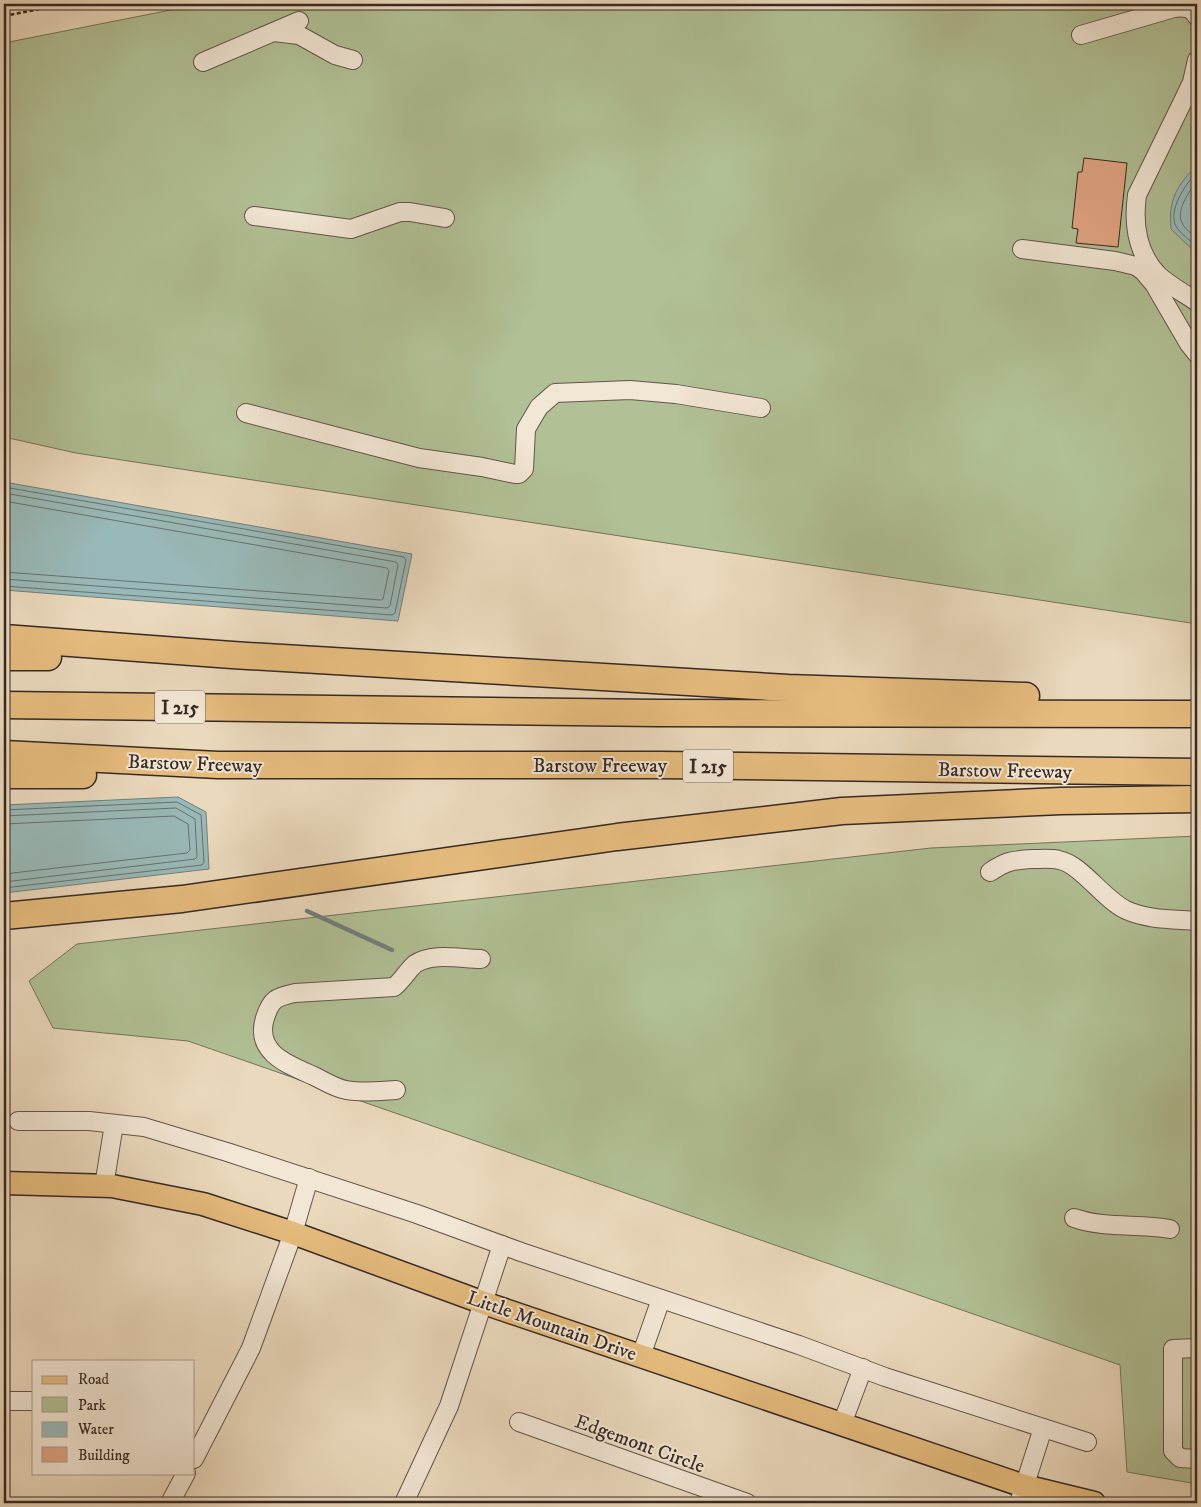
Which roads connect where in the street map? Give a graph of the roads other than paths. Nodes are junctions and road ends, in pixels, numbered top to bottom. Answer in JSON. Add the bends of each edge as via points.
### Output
{"nodes":[{"id":1,"x":1197,"y":17,"type":"edge"},
{"id":2,"x":299,"y":21,"type":"dead end"},
{"id":3,"x":274,"y":32,"type":"junction"},
{"id":4,"x":1081,"y":35,"type":"dead end"},
{"id":5,"x":353,"y":60,"type":"dead end"},
{"id":6,"x":1197,"y":60,"type":"edge"},
{"id":7,"x":203,"y":62,"type":"dead end"},
{"id":8,"x":254,"y":216,"type":"dead end"},
{"id":9,"x":445,"y":218,"type":"dead end"},
{"id":10,"x":1137,"y":238,"type":"junction"},
{"id":11,"x":1022,"y":249,"type":"dead end"},
{"id":12,"x":1122,"y":262,"type":"junction"},
{"id":13,"x":1197,"y":302,"type":"edge"},
{"id":14,"x":1197,"y":354,"type":"edge"},
{"id":15,"x":761,"y":408,"type":"dead end"},
{"id":16,"x":246,"y":413,"type":"dead end"},
{"id":17,"x":4,"y":638,"type":"edge"},
{"id":18,"x":232,"y":656,"type":"junction"},
{"id":19,"x":4,"y":657,"type":"edge"},
{"id":20,"x":4,"y":705,"type":"edge"},
{"id":21,"x":1133,"y":714,"type":"junction"},
{"id":22,"x":1197,"y":714,"type":"edge"},
{"id":23,"x":4,"y":754,"type":"edge"},
{"id":24,"x":218,"y":765,"type":"junction"},
{"id":25,"x":1197,"y":772,"type":"edge"},
{"id":26,"x":4,"y":775,"type":"edge"},
{"id":27,"x":1197,"y":799,"type":"edge"},
{"id":28,"x":990,"y":872,"type":"dead end"},
{"id":29,"x":4,"y":916,"type":"edge"},
{"id":30,"x":1197,"y":921,"type":"edge"},
{"id":31,"x":481,"y":959,"type":"dead end"},
{"id":32,"x":396,"y":1090,"type":"dead end"},
{"id":33,"x":18,"y":1121,"type":"dead end"},
{"id":34,"x":114,"y":1124,"type":"junction"},
{"id":35,"x":309,"y":1178,"type":"junction"},
{"id":36,"x":4,"y":1183,"type":"edge"},
{"id":37,"x":104,"y":1186,"type":"junction"},
{"id":38,"x":1074,"y":1218,"type":"dead end"},
{"id":39,"x":1170,"y":1229,"type":"dead end"},
{"id":40,"x":293,"y":1233,"type":"junction"},
{"id":41,"x":502,"y":1245,"type":"junction"},
{"id":42,"x":661,"y":1299,"type":"junction"},
{"id":43,"x":484,"y":1303,"type":"junction"},
{"id":44,"x":1197,"y":1348,"type":"edge"},
{"id":45,"x":641,"y":1356,"type":"junction"},
{"id":46,"x":863,"y":1368,"type":"junction"},
{"id":47,"x":4,"y":1401,"type":"edge"},
{"id":48,"x":32,"y":1401,"type":"edge"},
{"id":49,"x":519,"y":1422,"type":"dead end"},
{"id":50,"x":842,"y":1424,"type":"junction"},
{"id":51,"x":1043,"y":1428,"type":"junction"},
{"id":52,"x":198,"y":1440,"type":"edge"},
{"id":53,"x":1086,"y":1442,"type":"dead end"},
{"id":54,"x":195,"y":1454,"type":"edge"},
{"id":55,"x":1197,"y":1459,"type":"edge"},
{"id":56,"x":185,"y":1474,"type":"edge"},
{"id":57,"x":1022,"y":1494,"type":"edge"},
{"id":58,"x":725,"y":1500,"type":"edge"},
{"id":59,"x":170,"y":1503,"type":"edge"},
{"id":60,"x":404,"y":1503,"type":"edge"},
{"id":61,"x":747,"y":1503,"type":"edge"},
{"id":62,"x":1094,"y":1503,"type":"edge"}],
"edges":[{"from":1,"to":4,"type":"street","via":[[1191,9],[1174,8]]},
{"from":2,"to":3,"type":"street"},
{"from":3,"to":5,"type":"street","via":[[299,35],[335,55]]},
{"from":3,"to":7,"type":"street"},
{"from":6,"to":10,"type":"street","via":[[1192,82],[1137,195]]},
{"from":8,"to":9,"type":"street","via":[[351,229],[400,212]]},
{"from":10,"to":12,"type":"street"},
{"from":10,"to":13,"type":"street","via":[[1158,274]]},
{"from":11,"to":12,"type":"street"},
{"from":12,"to":14,"type":"street","via":[[1136,266],[1149,277]]},
{"from":15,"to":16,"type":"street","via":[[630,390],[555,393],[539,407],[526,429],[524,468],[515,474],[419,458]]},
{"from":17,"to":18,"type":"highway"},
{"from":18,"to":19,"type":"highway"},
{"from":18,"to":21,"type":"highway","via":[[788,688],[1098,699]]},
{"from":20,"to":21,"type":"highway","number":"I 215","via":[[668,713]]},
{"from":21,"to":22,"type":"highway","number":"I 215"},
{"from":23,"to":24,"type":"highway","name":"Barstow Freeway","number":"I 215"},
{"from":24,"to":25,"type":"highway","name":"Barstow Freeway","number":"I 215","via":[[661,765]]},
{"from":24,"to":26,"type":"highway","via":[[90,774]]},
{"from":27,"to":29,"type":"highway","via":[[1061,801],[842,811],[617,837],[182,899]]},
{"from":28,"to":30,"type":"street","via":[[1004,862],[1061,860],[1077,868],[1124,909],[1153,918]]},
{"from":31,"to":32,"type":"street","via":[[426,959],[414,966],[394,987],[295,994],[279,997],[271,1004],[262,1027],[269,1049],[277,1059],[343,1089],[366,1092]]},
{"from":33,"to":34,"type":"street"},
{"from":34,"to":35,"type":"street","via":[[144,1127]]},
{"from":34,"to":37,"type":"street"},
{"from":35,"to":40,"type":"street"},
{"from":35,"to":41,"type":"street"},
{"from":36,"to":37,"type":"main road","name":"Little Mountain Drive"},
{"from":37,"to":40,"type":"main road","name":"Little Mountain Drive","via":[[203,1204]]},
{"from":38,"to":39,"type":"street","via":[[1101,1225]]},
{"from":40,"to":43,"type":"main road","name":"Little Mountain Drive"},
{"from":40,"to":52,"type":"street","via":[[251,1348]]},
{"from":41,"to":42,"type":"street"},
{"from":41,"to":43,"type":"street"},
{"from":42,"to":45,"type":"street"},
{"from":42,"to":46,"type":"street"},
{"from":43,"to":45,"type":"main road","name":"Little Mountain Drive"},
{"from":43,"to":60,"type":"street","via":[[449,1406]]},
{"from":44,"to":55,"type":"street","via":[[1173,1349],[1173,1450],[1180,1458]]},
{"from":45,"to":50,"type":"main road","name":"Little Mountain Drive"},
{"from":46,"to":50,"type":"street"},
{"from":46,"to":51,"type":"street"},
{"from":47,"to":48,"type":"street"},
{"from":49,"to":58,"type":"street","name":"Edgemont Circle"},
{"from":50,"to":57,"type":"main road","name":"Little Mountain Drive"},
{"from":51,"to":53,"type":"street"},
{"from":51,"to":57,"type":"street"},
{"from":52,"to":54,"type":"street"},
{"from":56,"to":59,"type":"street"},
{"from":57,"to":62,"type":"main road","name":"Little Mountain Drive"},
{"from":58,"to":61,"type":"street","name":"Edgemont Circle"}]}
